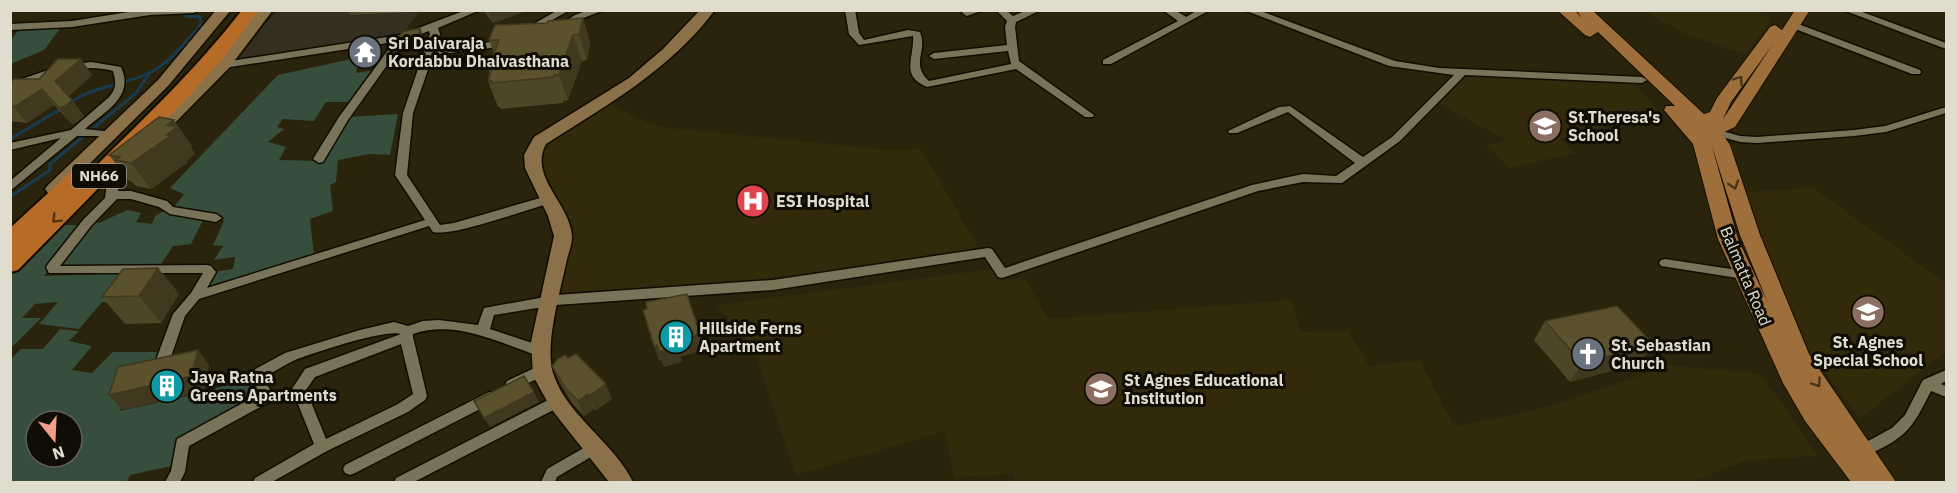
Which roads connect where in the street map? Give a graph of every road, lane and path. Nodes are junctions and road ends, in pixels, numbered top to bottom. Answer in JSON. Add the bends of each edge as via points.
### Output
{"nodes":[{"id":1,"x":224,"y":10,"type":"edge"},
{"id":2,"x":237,"y":10,"type":"edge"},
{"id":3,"x":251,"y":10,"type":"edge"},
{"id":4,"x":266,"y":10,"type":"edge"},
{"id":5,"x":476,"y":10,"type":"edge"},
{"id":6,"x":566,"y":10,"type":"edge"},
{"id":7,"x":600,"y":10,"type":"edge"},
{"id":8,"x":708,"y":10,"type":"edge"},
{"id":9,"x":850,"y":10,"type":"edge"},
{"id":10,"x":980,"y":10,"type":"edge"},
{"id":11,"x":1000,"y":10,"type":"edge"},
{"id":12,"x":1037,"y":10,"type":"edge"},
{"id":13,"x":1167,"y":10,"type":"edge"},
{"id":14,"x":1206,"y":10,"type":"edge"},
{"id":15,"x":1248,"y":10,"type":"edge"},
{"id":16,"x":1564,"y":10,"type":"edge"},
{"id":17,"x":1583,"y":10,"type":"edge"},
{"id":18,"x":1803,"y":10,"type":"edge"},
{"id":19,"x":1847,"y":10,"type":"edge"},
{"id":20,"x":187,"y":11,"type":"edge"},
{"id":21,"x":967,"y":13,"type":"dead end"},
{"id":22,"x":108,"y":14,"type":"edge"},
{"id":23,"x":1791,"y":18,"type":"edge"},
{"id":24,"x":1012,"y":20,"type":"junction"},
{"id":25,"x":1184,"y":20,"type":"junction"},
{"id":26,"x":535,"y":26,"type":"edge"},
{"id":27,"x":10,"y":27,"type":"edge"},
{"id":28,"x":433,"y":28,"type":"junction"},
{"id":29,"x":558,"y":28,"type":"edge"},
{"id":30,"x":402,"y":38,"type":"junction"},
{"id":31,"x":523,"y":41,"type":"edge"},
{"id":32,"x":1947,"y":46,"type":"edge"},
{"id":33,"x":1013,"y":47,"type":"junction"},
{"id":34,"x":429,"y":53,"type":"junction"},
{"id":35,"x":934,"y":56,"type":"dead end"},
{"id":36,"x":1107,"y":62,"type":"dead end"},
{"id":37,"x":224,"y":65,"type":"junction"},
{"id":38,"x":1018,"y":66,"type":"junction"},
{"id":39,"x":1462,"y":72,"type":"junction"},
{"id":40,"x":1916,"y":72,"type":"dead end"},
{"id":41,"x":1642,"y":80,"type":"junction"},
{"id":42,"x":10,"y":87,"type":"edge"},
{"id":43,"x":1947,"y":110,"type":"edge"},
{"id":44,"x":1089,"y":115,"type":"dead end"},
{"id":45,"x":1700,"y":130,"type":"junction"},
{"id":46,"x":1233,"y":131,"type":"dead end"},
{"id":47,"x":72,"y":134,"type":"junction"},
{"id":48,"x":110,"y":137,"type":"junction"},
{"id":49,"x":10,"y":147,"type":"edge"},
{"id":50,"x":319,"y":159,"type":"dead end"},
{"id":51,"x":1363,"y":163,"type":"junction"},
{"id":52,"x":110,"y":165,"type":"junction"},
{"id":53,"x":10,"y":187,"type":"edge"},
{"id":54,"x":112,"y":195,"type":"junction"},
{"id":55,"x":547,"y":200,"type":"junction"},
{"id":56,"x":38,"y":213,"type":"junction"},
{"id":57,"x":216,"y":218,"type":"dead end"},
{"id":58,"x":430,"y":222,"type":"junction"},
{"id":59,"x":10,"y":241,"type":"edge"},
{"id":60,"x":1665,"y":263,"type":"dead end"},
{"id":61,"x":10,"y":264,"type":"edge"},
{"id":62,"x":1744,"y":275,"type":"junction"},
{"id":63,"x":195,"y":296,"type":"junction"},
{"id":64,"x":550,"y":301,"type":"junction"},
{"id":65,"x":482,"y":332,"type":"junction"},
{"id":66,"x":407,"y":334,"type":"junction"},
{"id":67,"x":542,"y":360,"type":"junction"},
{"id":68,"x":160,"y":368,"type":"edge"},
{"id":69,"x":1947,"y":375,"type":"edge"},
{"id":70,"x":1928,"y":384,"type":"junction"},
{"id":71,"x":1947,"y":392,"type":"edge"},
{"id":72,"x":558,"y":401,"type":"junction"},
{"id":73,"x":322,"y":447,"type":"junction"},
{"id":74,"x":596,"y":447,"type":"junction"},
{"id":75,"x":1862,"y":451,"type":"junction"},
{"id":76,"x":350,"y":469,"type":"dead end"},
{"id":77,"x":172,"y":483,"type":"edge"},
{"id":78,"x":260,"y":483,"type":"edge"},
{"id":79,"x":401,"y":483,"type":"edge"},
{"id":80,"x":548,"y":483,"type":"edge"},
{"id":81,"x":622,"y":483,"type":"edge"},
{"id":82,"x":1864,"y":483,"type":"edge"},
{"id":83,"x":1884,"y":483,"type":"edge"}],
"edges":[{"from":1,"to":48,"type":"street","via":[[183,62]]},
{"from":2,"to":56,"type":"highway","number":"NH66","via":[[167,92]]},
{"from":3,"to":52,"type":"highway","number":"NH66","via":[[219,52]]},
{"from":4,"to":37,"type":"street"},
{"from":5,"to":28,"type":"street"},
{"from":6,"to":26,"type":"street"},
{"from":7,"to":29,"type":"street"},
{"from":8,"to":55,"type":"street","via":[[641,76],[540,141],[532,155],[533,168]]},
{"from":9,"to":38,"type":"street","via":[[854,34],[862,43],[917,34],[914,71],[927,84]]},
{"from":10,"to":21,"type":"street"},
{"from":11,"to":24,"type":"street"},
{"from":12,"to":24,"type":"street"},
{"from":13,"to":25,"type":"street"},
{"from":14,"to":25,"type":"street"},
{"from":15,"to":39,"type":"street","via":[[1393,64]]},
{"from":16,"to":41,"type":"main road"},
{"from":17,"to":45,"type":"main road"},
{"from":18,"to":23,"type":"main road"},
{"from":19,"to":32,"type":"street"},
{"from":20,"to":22,"type":"street"},
{"from":22,"to":27,"type":"street","via":[[72,24]]},
{"from":23,"to":40,"type":"street"},
{"from":23,"to":45,"type":"main road","via":[[1723,102],[1717,115]]},
{"from":24,"to":33,"type":"street"},
{"from":25,"to":36,"type":"street"},
{"from":28,"to":30,"type":"street"},
{"from":28,"to":34,"type":"street"},
{"from":30,"to":37,"type":"street"},
{"from":30,"to":50,"type":"street"},
{"from":31,"to":34,"type":"street"},
{"from":33,"to":35,"type":"street"},
{"from":33,"to":38,"type":"street"},
{"from":34,"to":58,"type":"street","via":[[408,113],[401,175]]},
{"from":37,"to":52,"type":"street","via":[[143,145]]},
{"from":38,"to":44,"type":"street"},
{"from":39,"to":41,"type":"street"},
{"from":39,"to":51,"type":"street","via":[[1396,139]]},
{"from":41,"to":45,"type":"main road"},
{"from":42,"to":47,"type":"street","via":[[84,65],[105,64],[117,69],[121,80],[118,94]]},
{"from":43,"to":45,"type":"street","via":[[1895,127],[1854,133],[1756,140]]},
{"from":45,"to":62,"type":"main road","name":"Balmatta Road","via":[[1728,239]]},
{"from":45,"to":75,"type":"main road","one_way":true,"via":[[1720,145],[1750,236],[1800,357]]},
{"from":46,"to":51,"type":"street","via":[[1290,109]]},
{"from":47,"to":48,"type":"street","via":[[90,131]]},
{"from":47,"to":49,"type":"street"},
{"from":47,"to":53,"type":"street"},
{"from":48,"to":56,"type":"street","via":[[58,185]]},
{"from":51,"to":64,"type":"street","via":[[1338,180],[1303,178],[1256,188],[1002,274],[988,252],[773,285]]},
{"from":52,"to":54,"type":"street","via":[[123,171],[113,183]]},
{"from":52,"to":61,"type":"highway","number":"NH66","one_way":true},
{"from":54,"to":57,"type":"street","via":[[131,195],[163,204],[170,210]]},
{"from":54,"to":63,"type":"street","via":[[53,270],[207,269],[210,273]]},
{"from":55,"to":58,"type":"street","via":[[453,227],[437,229]]},
{"from":55,"to":64,"type":"street","via":[[557,216],[562,236]]},
{"from":56,"to":59,"type":"highway","number":"NH66"},
{"from":58,"to":63,"type":"street"},
{"from":60,"to":62,"type":"street"},
{"from":62,"to":82,"type":"main road","name":"Balmatta Road","via":[[1794,383]]},
{"from":63,"to":68,"type":"street","via":[[179,314]]},
{"from":64,"to":65,"type":"street","via":[[489,311]]},
{"from":64,"to":67,"type":"street","via":[[541,342]]},
{"from":65,"to":66,"type":"street","via":[[428,324]]},
{"from":65,"to":67,"type":"street"},
{"from":66,"to":73,"type":"street","via":[[420,396]]},
{"from":66,"to":73,"type":"street","via":[[306,376],[299,389]]},
{"from":66,"to":77,"type":"street","via":[[394,327],[360,335],[290,357],[253,377],[268,396],[182,443]]},
{"from":67,"to":72,"type":"street","via":[[543,376]]},
{"from":67,"to":76,"type":"street"},
{"from":69,"to":70,"type":"street"},
{"from":70,"to":71,"type":"street"},
{"from":70,"to":75,"type":"street","via":[[1904,429],[1892,439]]},
{"from":72,"to":74,"type":"street"},
{"from":72,"to":79,"type":"street"},
{"from":73,"to":78,"type":"street"},
{"from":74,"to":80,"type":"street","via":[[552,473]]},
{"from":74,"to":81,"type":"street"},
{"from":75,"to":83,"type":"main road"}]}
